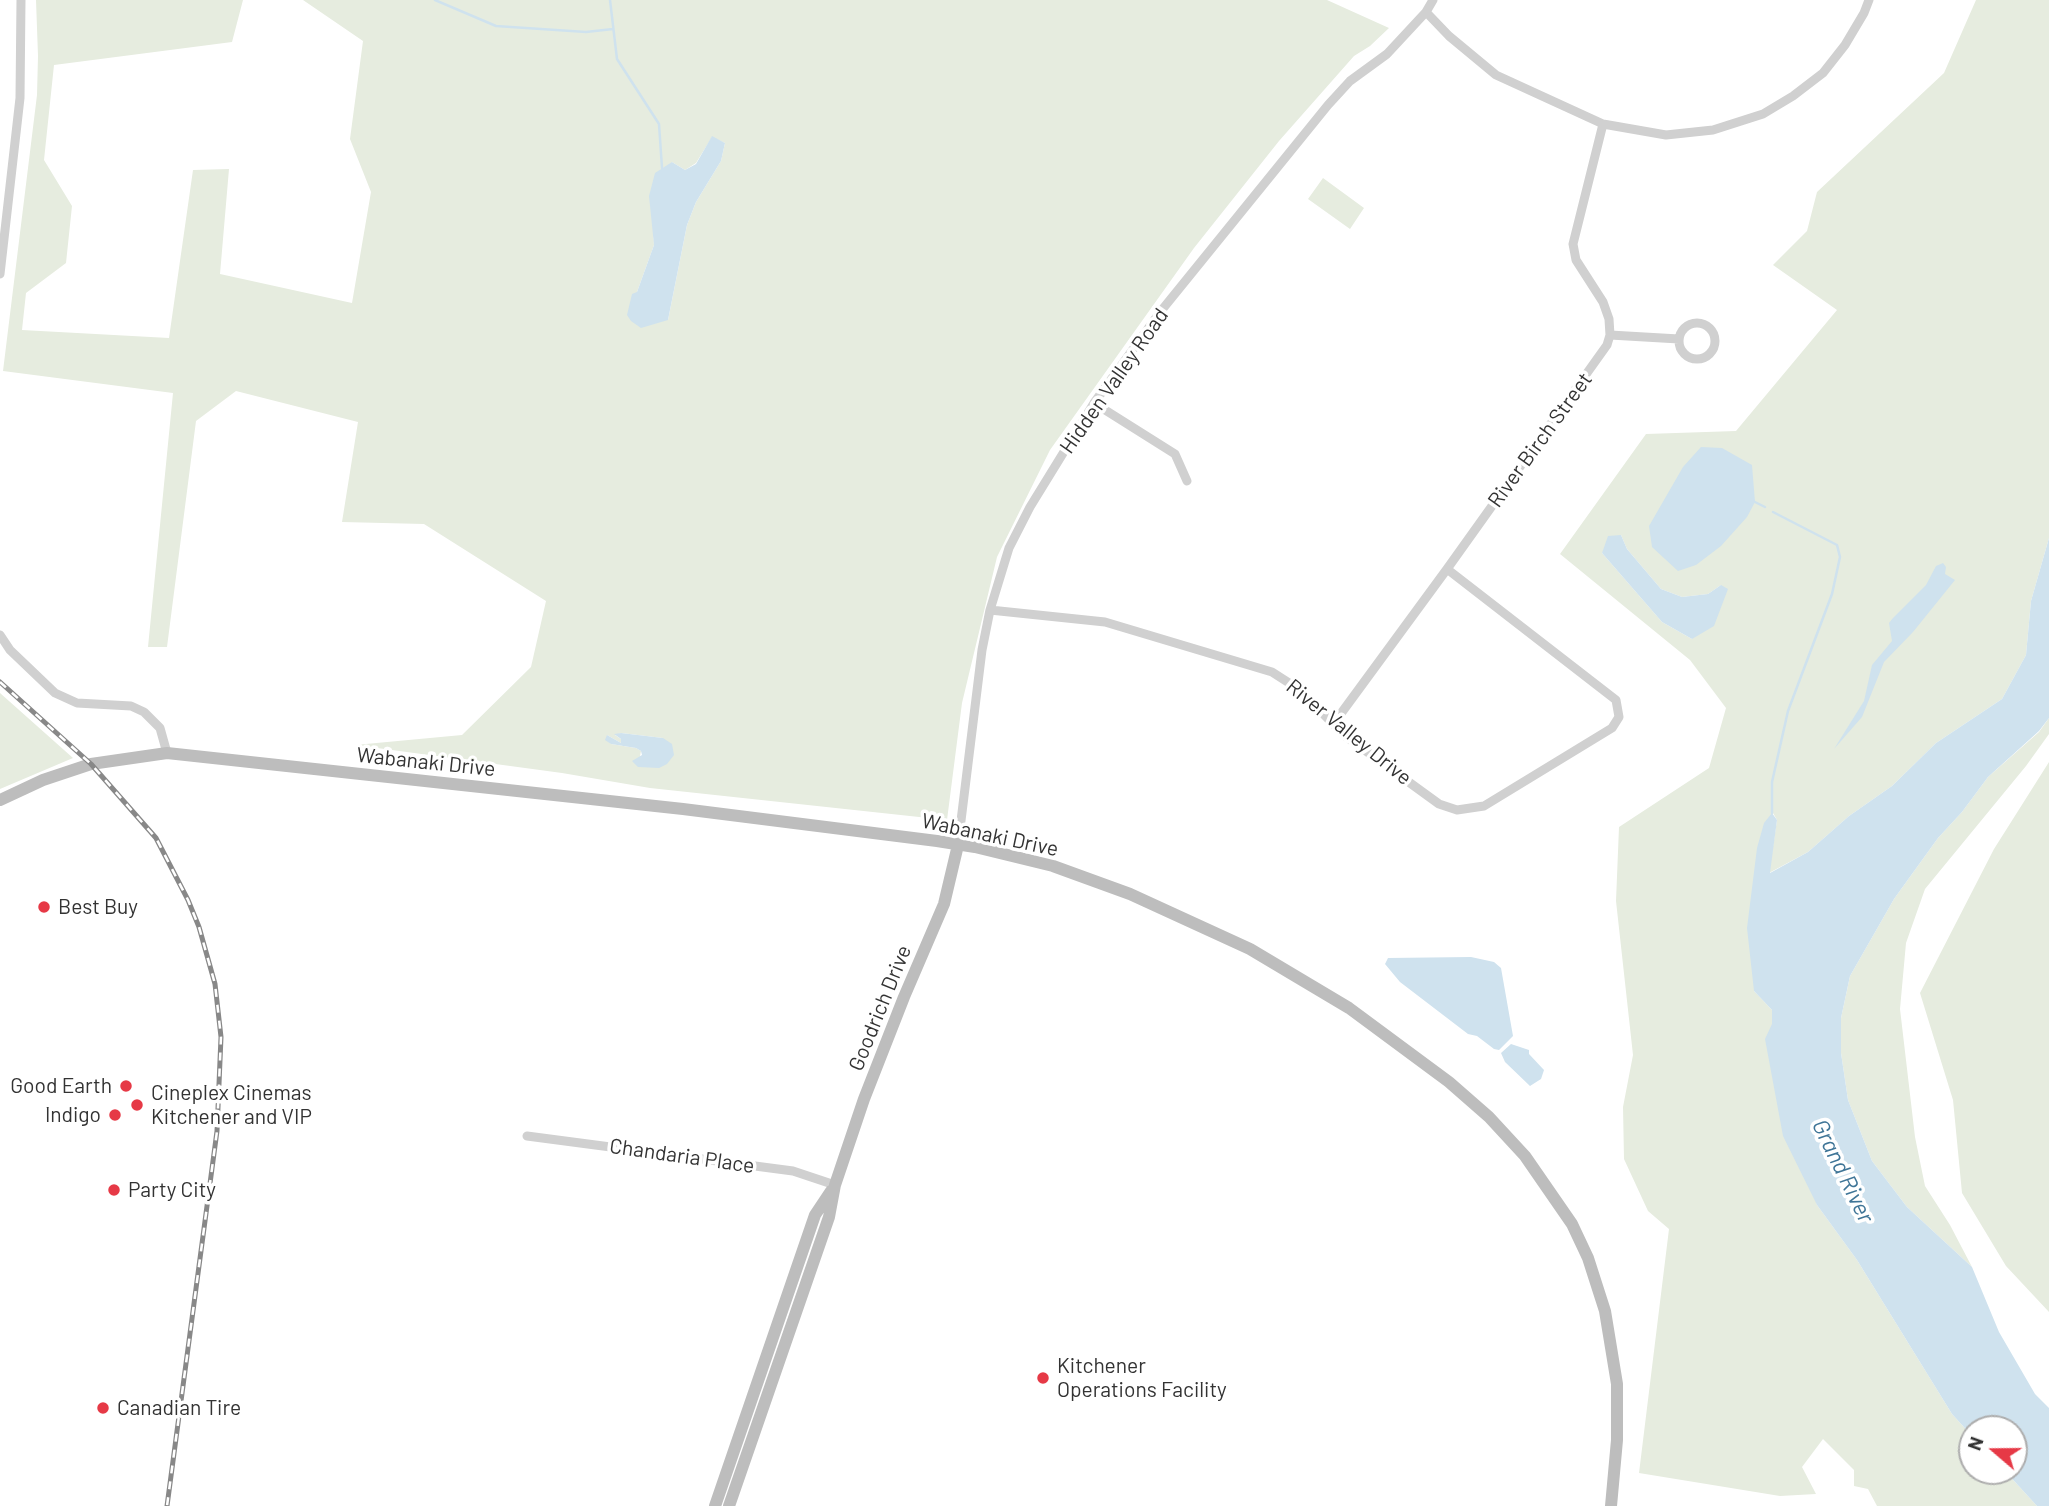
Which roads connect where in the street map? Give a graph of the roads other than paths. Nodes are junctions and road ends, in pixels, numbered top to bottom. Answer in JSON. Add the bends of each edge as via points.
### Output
{"nodes":[{"id":1,"x":21,"y":0,"type":"edge"},
{"id":2,"x":1433,"y":0,"type":"edge"},
{"id":3,"x":1869,"y":0,"type":"edge"},
{"id":4,"x":1426,"y":12,"type":"junction"},
{"id":5,"x":1603,"y":124,"type":"junction"},
{"id":6,"x":0,"y":274,"type":"edge"},
{"id":7,"x":1611,"y":335,"type":"junction"},
{"id":8,"x":1679,"y":339,"type":"junction"},
{"id":9,"x":1094,"y":403,"type":"junction"},
{"id":10,"x":1187,"y":481,"type":"dead end"},
{"id":11,"x":1447,"y":569,"type":"junction"},
{"id":12,"x":990,"y":610,"type":"junction"},
{"id":13,"x":0,"y":635,"type":"edge"},
{"id":14,"x":1334,"y":723,"type":"junction"},
{"id":15,"x":167,"y":753,"type":"junction"},
{"id":16,"x":0,"y":800,"type":"edge"},
{"id":17,"x":958,"y":845,"type":"junction"},
{"id":18,"x":527,"y":1136,"type":"dead end"},
{"id":19,"x":835,"y":1185,"type":"junction"},
{"id":20,"x":715,"y":1506,"type":"edge"},
{"id":21,"x":729,"y":1506,"type":"edge"},
{"id":22,"x":1611,"y":1506,"type":"edge"}],
"edges":[{"from":1,"to":6,"type":"street","via":[[20,98]]},
{"from":2,"to":4,"type":"street","name":"Hidden Valley Road"},
{"from":3,"to":5,"type":"street","via":[[1845,45],[1823,73],[1763,114],[1713,130],[1666,135]]},
{"from":4,"to":5,"type":"street","via":[[1496,75]]},
{"from":4,"to":9,"type":"street","name":"Hidden Valley Road","via":[[1387,54],[1350,81],[1328,105],[1161,311]]},
{"from":5,"to":7,"type":"street","via":[[1573,244],[1576,260],[1603,302]]},
{"from":7,"to":8,"type":"street"},
{"from":7,"to":11,"type":"street","name":"River Birch Street","via":[[1603,353]]},
{"from":8,"to":8,"type":"street","via":[[1683,353],[1696,359],[1708,355],[1714,345],[1712,330],[1701,323],[1686,326]]},
{"from":9,"to":10,"type":"street","via":[[1175,454]]},
{"from":9,"to":12,"type":"street","name":"Hidden Valley Road","via":[[1009,548]]},
{"from":11,"to":14,"type":"street","name":"River Birch Street"},
{"from":11,"to":14,"type":"street","name":"River Valley Drive","via":[[1616,700],[1619,717],[1612,728],[1484,806],[1457,810],[1439,804]]},
{"from":12,"to":14,"type":"street","name":"River Valley Drive","via":[[1105,622],[1272,672],[1300,690]]},
{"from":12,"to":17,"type":"street","name":"Hidden Valley Road","via":[[976,685]]},
{"from":13,"to":15,"type":"street","via":[[55,693],[77,703],[131,706],[144,712],[160,728]]},
{"from":15,"to":16,"type":"street","name":"Wabanaki Drive","via":[[91,764]]},
{"from":15,"to":17,"type":"street","name":"Wabanaki Drive","via":[[683,809]]},
{"from":17,"to":19,"type":"street","name":"Goodrich Drive","via":[[944,904],[874,1074]]},
{"from":17,"to":22,"type":"street","name":"Wabanaki Drive","via":[[1079,875],[1250,949],[1349,1008],[1419,1058],[1489,1117],[1525,1156],[1572,1224],[1605,1311],[1617,1384]]},
{"from":18,"to":19,"type":"street","name":"Chandaria Place","via":[[793,1171]]},
{"from":19,"to":20,"type":"street","name":"Goodrich Drive","via":[[815,1215]]},
{"from":19,"to":21,"type":"street","name":"Goodrich Drive","via":[[829,1217]]}]}
